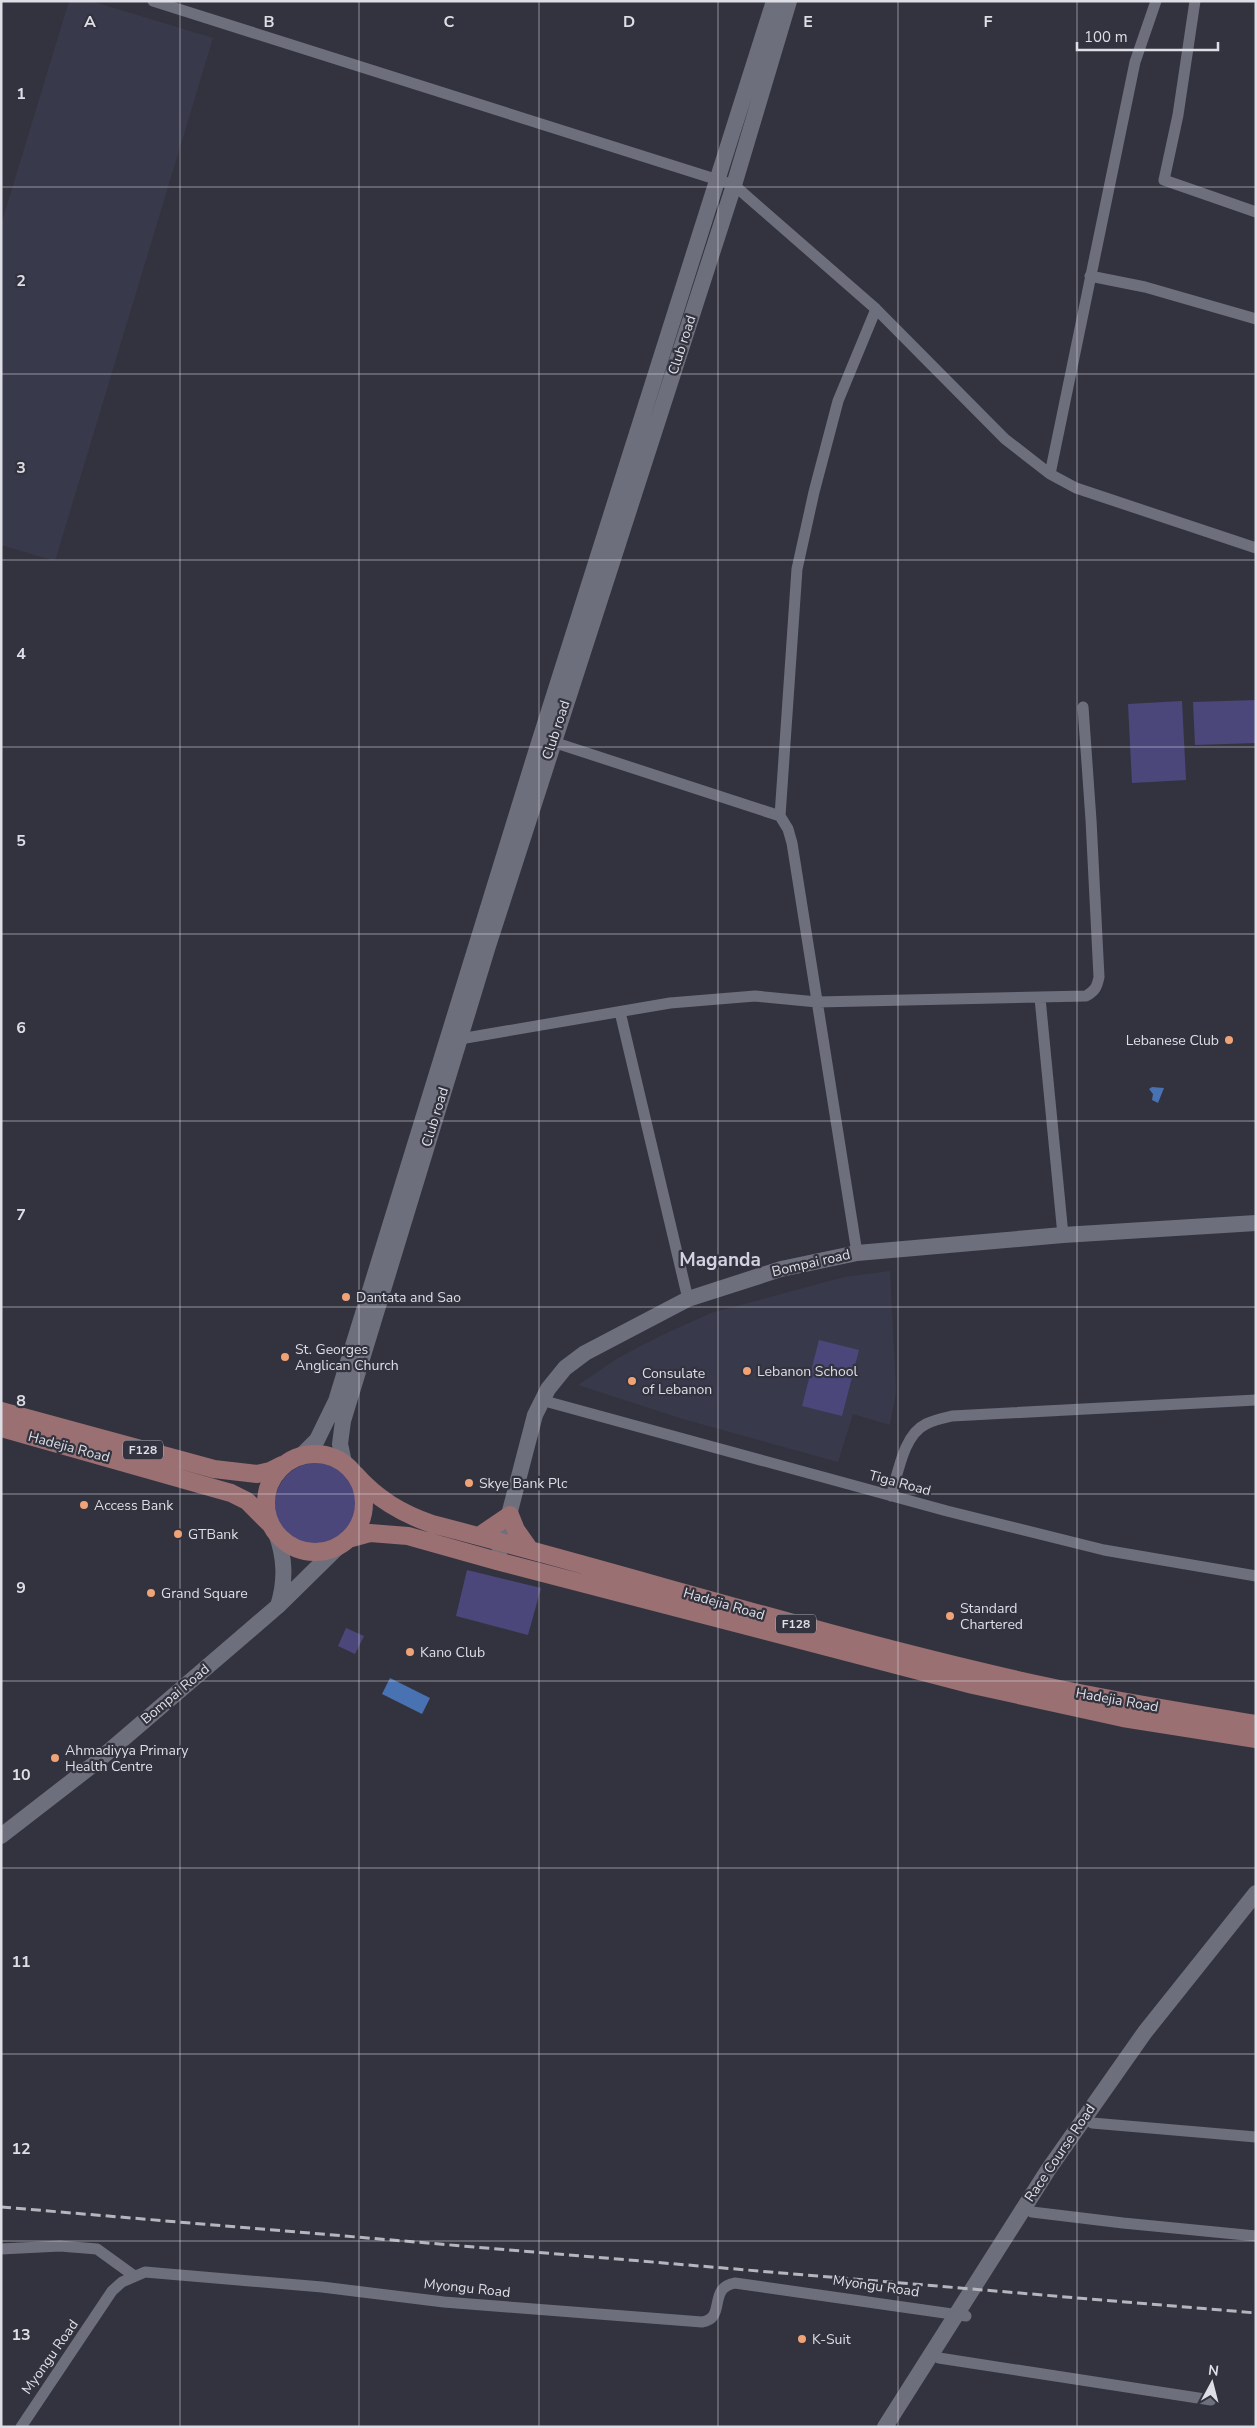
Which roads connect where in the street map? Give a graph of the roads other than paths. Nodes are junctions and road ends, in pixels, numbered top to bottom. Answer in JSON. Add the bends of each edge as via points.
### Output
{"nodes":[{"id":1,"x":153,"y":1,"type":"edge"},
{"id":2,"x":774,"y":1,"type":"edge"},
{"id":3,"x":789,"y":1,"type":"edge"},
{"id":4,"x":1156,"y":1,"type":"edge"},
{"id":5,"x":1195,"y":1,"type":"edge"},
{"id":6,"x":716,"y":179,"type":"junction"},
{"id":7,"x":734,"y":185,"type":"junction"},
{"id":8,"x":1256,"y":212,"type":"edge"},
{"id":9,"x":1090,"y":276,"type":"junction"},
{"id":10,"x":876,"y":309,"type":"junction"},
{"id":11,"x":1256,"y":320,"type":"edge"},
{"id":12,"x":1050,"y":474,"type":"junction"},
{"id":13,"x":1256,"y":548,"type":"edge"},
{"id":14,"x":1083,"y":707,"type":"dead end"},
{"id":15,"x":546,"y":750,"type":"junction"},
{"id":16,"x":780,"y":816,"type":"junction"},
{"id":17,"x":1040,"y":998,"type":"junction"},
{"id":18,"x":817,"y":1002,"type":"junction"},
{"id":19,"x":620,"y":1012,"type":"junction"},
{"id":20,"x":460,"y":1038,"type":"junction"},
{"id":21,"x":1256,"y":1223,"type":"edge"},
{"id":22,"x":1063,"y":1235,"type":"junction"},
{"id":23,"x":856,"y":1253,"type":"junction"},
{"id":24,"x":378,"y":1285,"type":"junction"},
{"id":25,"x":688,"y":1300,"type":"junction"},
{"id":26,"x":541,"y":1400,"type":"junction"},
{"id":27,"x":1256,"y":1400,"type":"edge"},
{"id":28,"x":1,"y":1411,"type":"edge"},
{"id":29,"x":1,"y":1428,"type":"edge"},
{"id":30,"x":292,"y":1460,"type":"junction"},
{"id":31,"x":349,"y":1469,"type":"junction"},
{"id":32,"x":891,"y":1496,"type":"junction"},
{"id":33,"x":510,"y":1515,"type":"junction"},
{"id":34,"x":273,"y":1529,"type":"junction"},
{"id":35,"x":479,"y":1536,"type":"junction"},
{"id":36,"x":344,"y":1542,"type":"junction"},
{"id":37,"x":503,"y":1542,"type":"junction"},
{"id":38,"x":530,"y":1550,"type":"junction"},
{"id":39,"x":496,"y":1561,"type":"junction"},
{"id":40,"x":1256,"y":1576,"type":"edge"},
{"id":41,"x":278,"y":1606,"type":"junction"},
{"id":42,"x":1256,"y":1724,"type":"edge"},
{"id":43,"x":1256,"y":1739,"type":"edge"},
{"id":44,"x":1,"y":1836,"type":"edge"},
{"id":45,"x":1256,"y":1893,"type":"edge"},
{"id":46,"x":1256,"y":1903,"type":"edge"},
{"id":47,"x":1092,"y":2123,"type":"junction"},
{"id":48,"x":1256,"y":2137,"type":"edge"},
{"id":49,"x":1032,"y":2212,"type":"junction"},
{"id":50,"x":1256,"y":2236,"type":"edge"},
{"id":51,"x":1,"y":2249,"type":"edge"},
{"id":52,"x":133,"y":2275,"type":"junction"},
{"id":53,"x":962,"y":2315,"type":"junction"},
{"id":54,"x":939,"y":2358,"type":"junction"},
{"id":55,"x":1210,"y":2400,"type":"dead end"},
{"id":56,"x":19,"y":2426,"type":"edge"},
{"id":57,"x":886,"y":2427,"type":"edge"},
{"id":58,"x":895,"y":2427,"type":"edge"}],
"edges":[{"from":1,"to":6,"type":"street"},
{"from":2,"to":6,"type":"main road"},
{"from":3,"to":7,"type":"main road","name":"Club road"},
{"from":4,"to":9,"type":"street","via":[[1136,62]]},
{"from":5,"to":8,"type":"street","via":[[1178,115],[1164,180]]},
{"from":6,"to":7,"type":"street"},
{"from":6,"to":15,"type":"main road"},
{"from":7,"to":10,"type":"street"},
{"from":7,"to":15,"type":"main road","name":"Club road"},
{"from":9,"to":11,"type":"street","via":[[1145,287]]},
{"from":9,"to":12,"type":"street"},
{"from":10,"to":12,"type":"street","via":[[1005,438]]},
{"from":10,"to":16,"type":"street","via":[[838,401],[797,569]]},
{"from":12,"to":13,"type":"street","via":[[1076,488]]},
{"from":14,"to":17,"type":"street","via":[[1098,986],[1086,996]]},
{"from":15,"to":16,"type":"street"},
{"from":15,"to":20,"type":"main road","name":"Club road"},
{"from":15,"to":24,"type":"main road"},
{"from":16,"to":18,"type":"street","via":[[792,843]]},
{"from":17,"to":18,"type":"street"},
{"from":17,"to":22,"type":"street"},
{"from":18,"to":19,"type":"street","via":[[756,996]]},
{"from":18,"to":23,"type":"street"},
{"from":19,"to":20,"type":"street"},
{"from":19,"to":25,"type":"street"},
{"from":20,"to":24,"type":"main road","name":"Club road"},
{"from":21,"to":22,"type":"main road","name":"Bompai road"},
{"from":22,"to":23,"type":"main road","name":"Bompai road"},
{"from":23,"to":25,"type":"main road","name":"Bompai road","via":[[782,1269]]},
{"from":24,"to":30,"type":"main road","via":[[336,1401],[317,1440]]},
{"from":24,"to":31,"type":"main road","name":"Club road","via":[[342,1421],[340,1444]]},
{"from":25,"to":26,"type":"main road","name":"Bompai road","via":[[585,1353],[565,1368]]},
{"from":26,"to":32,"type":"street","name":"Tiga Road"},
{"from":26,"to":33,"type":"main road","name":"Bompai road"},
{"from":27,"to":32,"type":"street","via":[[952,1416],[936,1420],[925,1424],[912,1436]]},
{"from":28,"to":30,"type":"main road","name":"Hadejia Road","number":"F128","via":[[238,1473],[270,1472]]},
{"from":29,"to":34,"type":"main road","name":"Hadejia Road","number":"F128","via":[[231,1493],[247,1501]]},
{"from":30,"to":31,"type":"main road","number":"F128","via":[[312,1454],[329,1456]]},
{"from":30,"to":34,"type":"main road","via":[[275,1473],[267,1492],[266,1512]]},
{"from":31,"to":35,"type":"main road","name":"Hadejia Road","number":"F128","via":[[370,1492],[406,1514]]},
{"from":31,"to":36,"type":"main road","via":[[362,1487],[364,1501],[363,1515],[357,1528]]},
{"from":32,"to":40,"type":"street","name":"Tiga Road","via":[[1104,1550]]},
{"from":33,"to":35,"type":"main road"},
{"from":33,"to":37,"type":"main road","name":"Bompai road"},
{"from":33,"to":38,"type":"main road"},
{"from":34,"to":36,"type":"main road","number":"F128","via":[[289,1545],[306,1551],[323,1551]]},
{"from":34,"to":41,"type":"main road","via":[[285,1569]]},
{"from":35,"to":37,"type":"main road","name":"Hadejia Road","number":"F128"},
{"from":36,"to":39,"type":"main road","name":"Hadejia Road","number":"F128","via":[[370,1533],[388,1532]]},
{"from":36,"to":41,"type":"main road","name":"Bompai Road"},
{"from":37,"to":38,"type":"main road","name":"Hadejia Road","number":"F128"},
{"from":37,"to":39,"type":"main road","name":"Bompai road"},
{"from":38,"to":42,"type":"main road","name":"Hadejia Road","number":"F128","via":[[830,1634],[984,1672],[1103,1698]]},
{"from":39,"to":43,"type":"main road","name":"Hadejia Road","number":"F128","via":[[973,1685],[1123,1718]]},
{"from":41,"to":44,"type":"main road","name":"Bompai Road","via":[[94,1764]]},
{"from":45,"to":53,"type":"main road","name":"Race Course Road","via":[[1150,2025],[1112,2078],[1017,2216]]},
{"from":46,"to":47,"type":"main road","name":"Race Course Road"},
{"from":47,"to":48,"type":"street"},
{"from":47,"to":49,"type":"main road","name":"Race Course Road"},
{"from":49,"to":50,"type":"street"},
{"from":49,"to":53,"type":"main road","name":"Race Course Road"},
{"from":51,"to":52,"type":"street","via":[[97,2248]]},
{"from":52,"to":53,"type":"street","name":"Myongu Road","via":[[158,2272],[454,2303],[702,2322],[714,2316],[723,2287],[735,2283]]},
{"from":52,"to":56,"type":"street","name":"Myongu Road","via":[[112,2291]]},
{"from":53,"to":54,"type":"main road","name":"Race Course Road"},
{"from":53,"to":57,"type":"main road","name":"Race Course Road"},
{"from":54,"to":55,"type":"street"},
{"from":54,"to":58,"type":"main road","name":"Race Course Road"}]}
